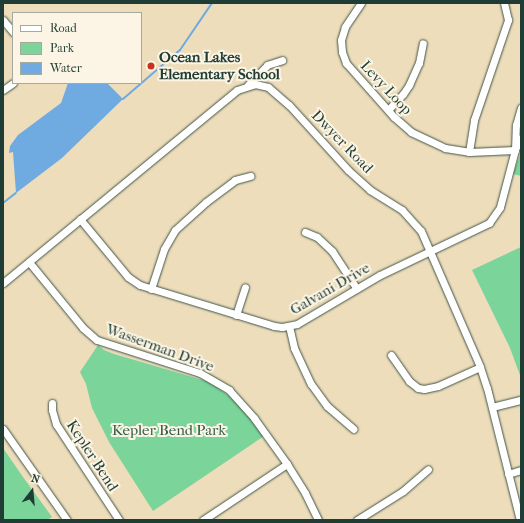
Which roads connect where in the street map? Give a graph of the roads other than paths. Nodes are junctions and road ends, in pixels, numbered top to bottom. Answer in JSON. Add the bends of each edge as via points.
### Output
{"nodes":[{"id":1,"x":361,"y":3,"type":"edge"},
{"id":2,"x":504,"y":3,"type":"edge"},
{"id":3,"x":3,"y":20,"type":"edge"},
{"id":4,"x":12,"y":31,"type":"edge"},
{"id":5,"x":423,"y":43,"type":"dead end"},
{"id":6,"x":282,"y":60,"type":"dead end"},
{"id":7,"x":12,"y":84,"type":"edge"},
{"id":8,"x":248,"y":85,"type":"junction"},
{"id":9,"x":3,"y":90,"type":"edge"},
{"id":10,"x":521,"y":108,"type":"edge"},
{"id":11,"x":388,"y":110,"type":"junction"},
{"id":12,"x":521,"y":138,"type":"edge"},
{"id":13,"x":514,"y":150,"type":"junction"},
{"id":14,"x":469,"y":152,"type":"junction"},
{"id":15,"x":250,"y":176,"type":"dead end"},
{"id":16,"x":80,"y":220,"type":"junction"},
{"id":17,"x":306,"y":232,"type":"dead end"},
{"id":18,"x":430,"y":251,"type":"junction"},
{"id":19,"x":29,"y":262,"type":"junction"},
{"id":20,"x":3,"y":283,"type":"edge"},
{"id":21,"x":245,"y":286,"type":"dead end"},
{"id":22,"x":151,"y":289,"type":"junction"},
{"id":23,"x":357,"y":289,"type":"junction"},
{"id":24,"x":236,"y":315,"type":"junction"},
{"id":25,"x":289,"y":326,"type":"junction"},
{"id":26,"x":391,"y":355,"type":"dead end"},
{"id":27,"x":480,"y":367,"type":"junction"},
{"id":28,"x":521,"y":400,"type":"edge"},
{"id":29,"x":52,"y":403,"type":"dead end"},
{"id":30,"x":492,"y":407,"type":"junction"},
{"id":31,"x":3,"y":429,"type":"edge"},
{"id":32,"x":353,"y":429,"type":"dead end"},
{"id":33,"x":287,"y":464,"type":"junction"},
{"id":34,"x":428,"y":469,"type":"dead end"},
{"id":35,"x":521,"y":470,"type":"edge"},
{"id":36,"x":508,"y":474,"type":"junction"},
{"id":37,"x":68,"y":520,"type":"edge"},
{"id":38,"x":119,"y":520,"type":"edge"},
{"id":39,"x":203,"y":520,"type":"edge"},
{"id":40,"x":318,"y":520,"type":"edge"},
{"id":41,"x":357,"y":520,"type":"edge"},
{"id":42,"x":520,"y":520,"type":"edge"}],
"edges":[{"from":1,"to":11,"type":"street","name":"Levy Loop","via":[[345,27],[341,40],[342,52],[346,63]]},
{"from":2,"to":14,"type":"street","via":[[508,20],[474,120]]},
{"from":3,"to":4,"type":"street"},
{"from":5,"to":11,"type":"street","via":[[409,85]]},
{"from":6,"to":8,"type":"street","via":[[267,65]]},
{"from":7,"to":9,"type":"street"},
{"from":8,"to":16,"type":"street","via":[[237,90]]},
{"from":8,"to":18,"type":"street","name":"Dwyer Road","via":[[262,85],[273,90],[352,174],[370,190],[409,216],[421,231]]},
{"from":10,"to":13,"type":"street","name":"Galvani Drive","via":[[516,125]]},
{"from":11,"to":14,"type":"street","name":"Levy Loop","via":[[401,124],[423,139],[445,148]]},
{"from":12,"to":13,"type":"street","name":"Galvani Drive"},
{"from":13,"to":14,"type":"street","name":"Levy Loop"},
{"from":13,"to":18,"type":"street","name":"Galvani Drive","via":[[500,207],[494,218],[484,226]]},
{"from":15,"to":22,"type":"street","via":[[236,180],[206,202],[175,230],[164,249]]},
{"from":16,"to":19,"type":"street"},
{"from":16,"to":22,"type":"street","name":"Galvani Drive","via":[[128,277]]},
{"from":17,"to":23,"type":"street","via":[[317,237],[332,251]]},
{"from":18,"to":23,"type":"street","name":"Galvani Drive"},
{"from":18,"to":27,"type":"street","name":"Dwyer Road"},
{"from":19,"to":20,"type":"street"},
{"from":19,"to":33,"type":"street","name":"Wasserman Drive","via":[[83,328],[97,340],[200,373],[229,390],[254,418]]},
{"from":21,"to":24,"type":"street"},
{"from":22,"to":24,"type":"street","name":"Galvani Drive"},
{"from":23,"to":25,"type":"street","name":"Galvani Drive","via":[[301,323]]},
{"from":24,"to":25,"type":"street","name":"Galvani Drive","via":[[274,326]]},
{"from":25,"to":32,"type":"street","via":[[294,348],[312,384],[327,406]]},
{"from":26,"to":27,"type":"street","via":[[409,381],[424,389],[438,386]]},
{"from":27,"to":30,"type":"street","name":"Dwyer Road"},
{"from":28,"to":30,"type":"street"},
{"from":29,"to":38,"type":"street","name":"Kepler Bend","via":[[56,424]]},
{"from":30,"to":36,"type":"street","name":"Dwyer Road"},
{"from":31,"to":37,"type":"street"},
{"from":33,"to":39,"type":"street"},
{"from":33,"to":40,"type":"street","name":"Wasserman Drive"},
{"from":34,"to":41,"type":"street","via":[[403,491]]},
{"from":35,"to":36,"type":"street"},
{"from":36,"to":42,"type":"street","name":"Dwyer Road"}]}
